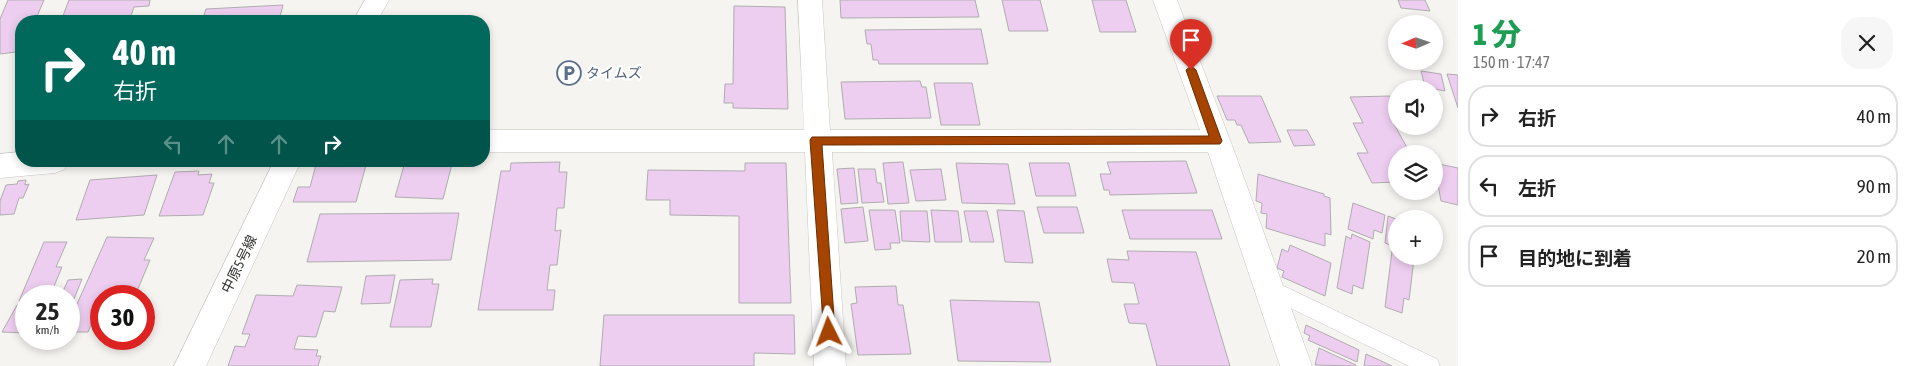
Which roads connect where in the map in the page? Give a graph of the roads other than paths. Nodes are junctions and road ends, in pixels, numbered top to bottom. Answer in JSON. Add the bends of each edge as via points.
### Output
{"nodes":[{"id":1,"x":377,"y":0,"type":"edge"},
{"id":2,"x":810,"y":0,"type":"edge"},
{"id":3,"x":1166,"y":0,"type":"edge"},
{"id":4,"x":368,"y":15,"type":"edge"},
{"id":5,"x":816,"y":140,"type":"junction"},
{"id":6,"x":1216,"y":141,"type":"junction"},
{"id":7,"x":490,"y":142,"type":"edge"},
{"id":8,"x":15,"y":165,"type":"edge"},
{"id":9,"x":0,"y":166,"type":"edge"},
{"id":10,"x":285,"y":167,"type":"edge"},
{"id":11,"x":1269,"y":288,"type":"junction"},
{"id":12,"x":190,"y":366,"type":"edge"},
{"id":13,"x":830,"y":366,"type":"edge"},
{"id":14,"x":1296,"y":366,"type":"edge"},
{"id":15,"x":1430,"y":366,"type":"edge"}],
"edges":[{"from":1,"to":4,"type":"street"},
{"from":2,"to":5,"type":"street"},
{"from":3,"to":6,"type":"street"},
{"from":5,"to":6,"type":"street"},
{"from":5,"to":7,"type":"street"},
{"from":5,"to":13,"type":"street"},
{"from":6,"to":11,"type":"street"},
{"from":8,"to":9,"type":"street"},
{"from":10,"to":12,"type":"street","name":"中原5号線"},
{"from":11,"to":14,"type":"street"},
{"from":11,"to":15,"type":"lane"}]}
